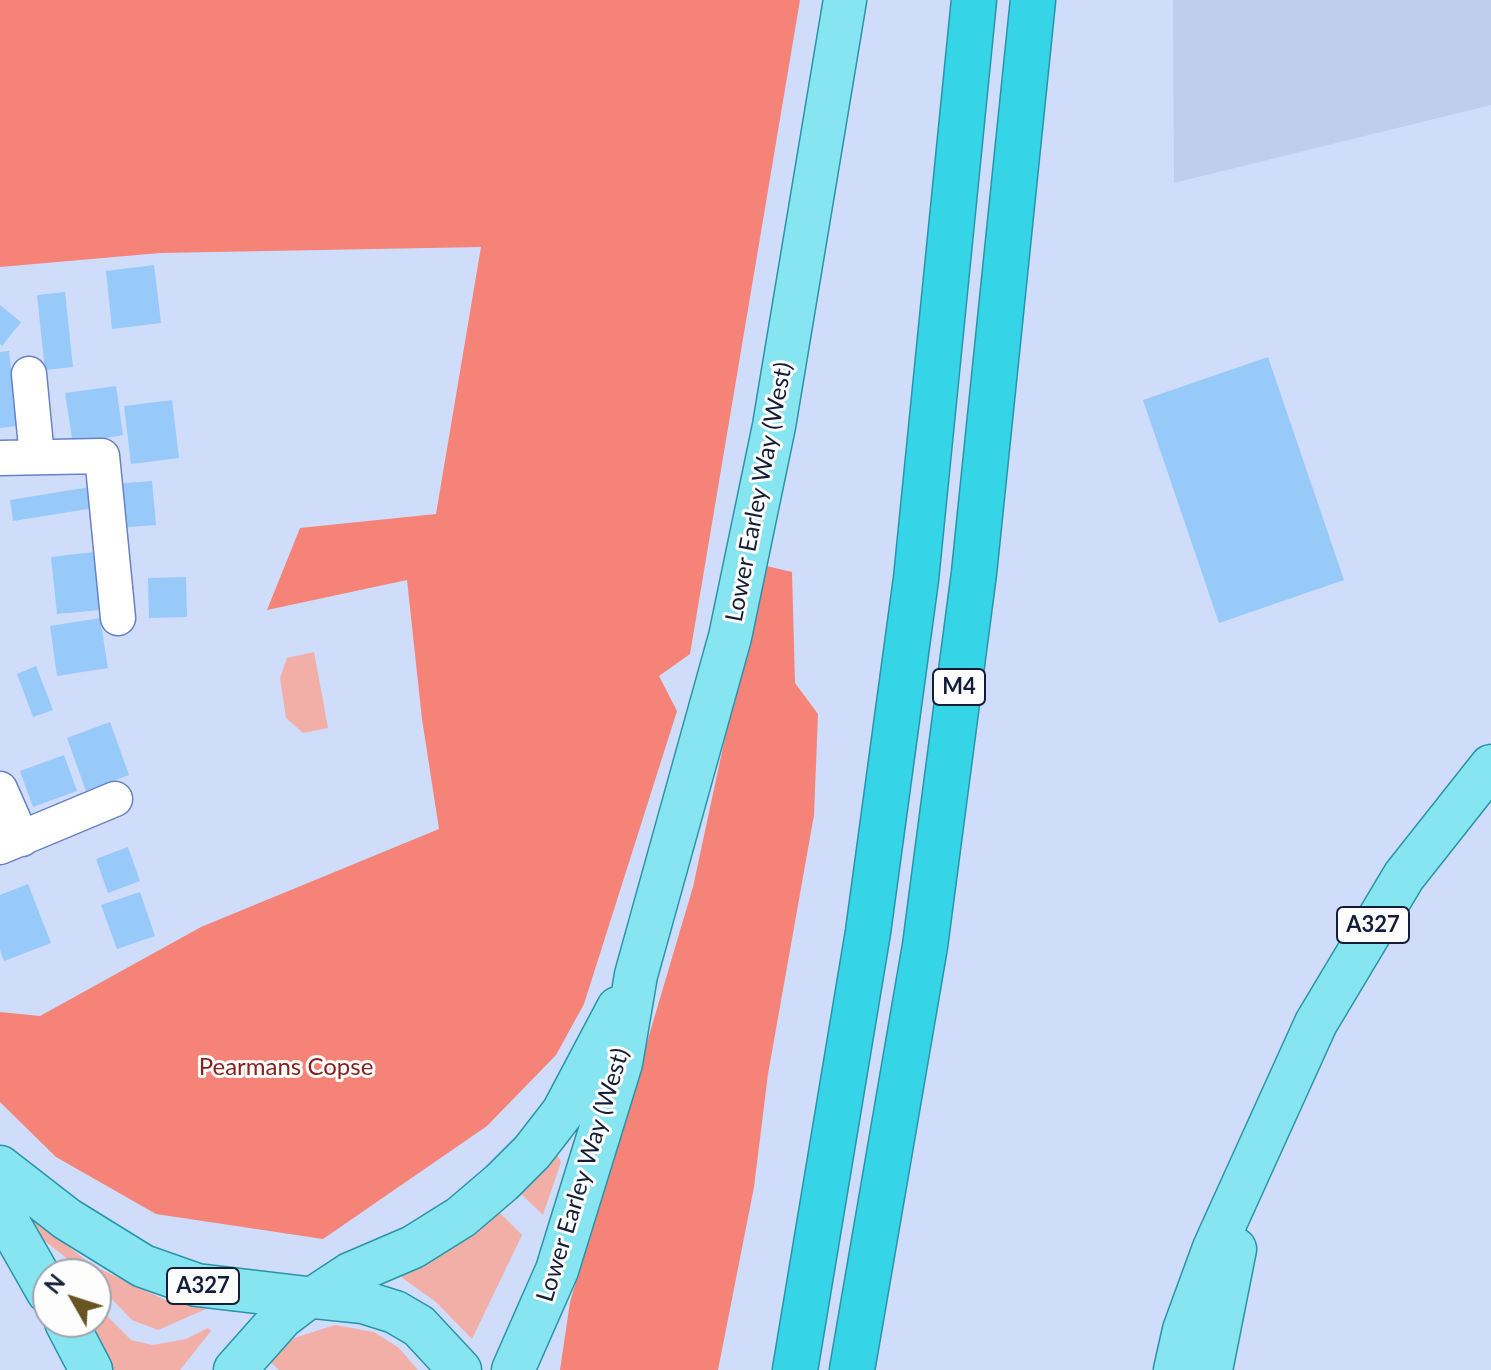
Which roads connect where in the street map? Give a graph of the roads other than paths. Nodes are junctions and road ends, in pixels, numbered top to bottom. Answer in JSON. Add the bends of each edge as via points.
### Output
{"nodes":[{"id":1,"x":845,"y":0,"type":"edge"},
{"id":2,"x":974,"y":0,"type":"edge"},
{"id":3,"x":1033,"y":0,"type":"edge"},
{"id":4,"x":29,"y":374,"type":"dead end"},
{"id":5,"x":37,"y":457,"type":"junction"},
{"id":6,"x":0,"y":458,"type":"edge"},
{"id":7,"x":118,"y":618,"type":"dead end"},
{"id":8,"x":1491,"y":766,"type":"edge"},
{"id":9,"x":0,"y":789,"type":"edge"},
{"id":10,"x":115,"y":799,"type":"dead end"},
{"id":11,"x":11,"y":843,"type":"edge"},
{"id":12,"x":636,"y":975,"type":"junction"},
{"id":13,"x":0,"y":1167,"type":"edge"},
{"id":14,"x":1250,"y":1173,"type":"junction"},
{"id":15,"x":0,"y":1208,"type":"edge"},
{"id":16,"x":32,"y":1264,"type":"edge"},
{"id":17,"x":311,"y":1298,"type":"junction"},
{"id":18,"x":74,"y":1338,"type":"edge"},
{"id":19,"x":91,"y":1370,"type":"edge"},
{"id":20,"x":235,"y":1370,"type":"edge"},
{"id":21,"x":460,"y":1370,"type":"edge"},
{"id":22,"x":513,"y":1370,"type":"edge"},
{"id":23,"x":795,"y":1370,"type":"edge"},
{"id":24,"x":852,"y":1370,"type":"edge"},
{"id":25,"x":1175,"y":1370,"type":"edge"},
{"id":26,"x":1211,"y":1370,"type":"edge"}],
"edges":[{"from":1,"to":12,"type":"main road","name":"Lower Earley Way (West)","via":[[774,426],[730,637]]},
{"from":2,"to":23,"type":"highway","number":"M4","via":[[916,579],[868,932]]},
{"from":3,"to":24,"type":"highway","number":"M4","via":[[970,604],[925,946]]},
{"from":4,"to":5,"type":"street"},
{"from":5,"to":6,"type":"street"},
{"from":5,"to":7,"type":"street","via":[[102,456]]},
{"from":8,"to":14,"type":"main road","number":"A327","via":[[1404,876],[1353,958],[1316,1023]]},
{"from":9,"to":11,"type":"street"},
{"from":10,"to":11,"type":"street"},
{"from":12,"to":17,"type":"main road","name":"Lower Earley Way (West)","via":[[563,1112],[502,1182],[461,1217],[413,1247],[350,1274]]},
{"from":12,"to":22,"type":"main road","name":"Lower Earley Way (West)","via":[[621,1063],[581,1198],[557,1270]]},
{"from":13,"to":17,"type":"main road","number":"A327","via":[[67,1219],[143,1266],[197,1285]]},
{"from":14,"to":25,"type":"main road","number":"A327","via":[[1214,1248]]},
{"from":14,"to":26,"type":"main road","number":"A327"},
{"from":15,"to":16,"type":"main road"},
{"from":17,"to":20,"type":"main road","name":"Lower Earley Way (West)","via":[[282,1317]]},
{"from":17,"to":21,"type":"main road","via":[[363,1302],[395,1312],[419,1326]]},
{"from":18,"to":19,"type":"main road"}]}
